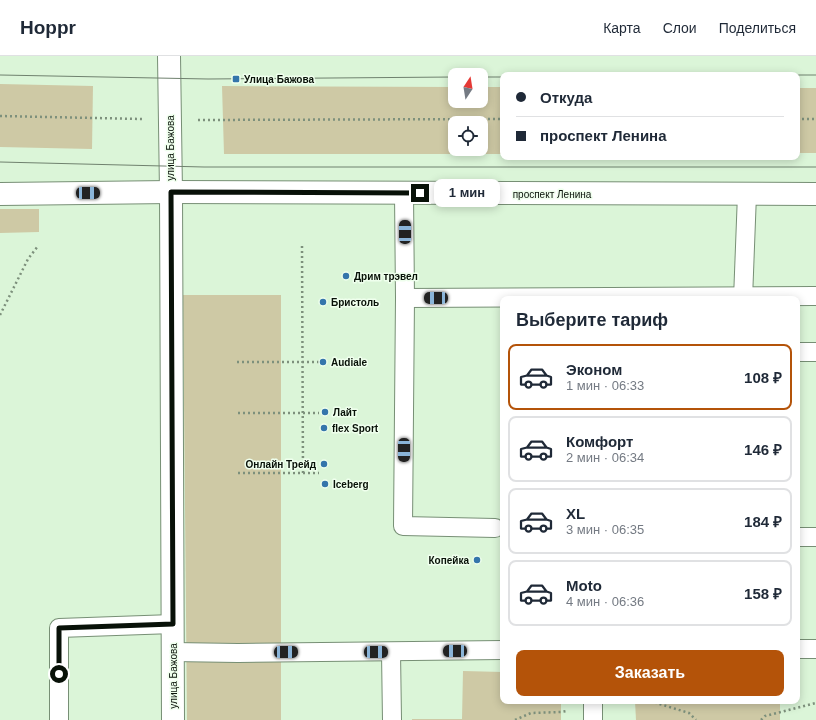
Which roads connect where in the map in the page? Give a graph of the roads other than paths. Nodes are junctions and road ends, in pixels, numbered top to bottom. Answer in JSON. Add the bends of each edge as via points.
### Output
{"nodes":[{"id":1,"x":169,"y":56,"type":"edge"},
{"id":2,"x":171,"y":192,"type":"junction"},
{"id":3,"x":404,"y":193,"type":"junction"},
{"id":4,"x":0,"y":194,"type":"edge"},
{"id":5,"x":748,"y":194,"type":"junction"},
{"id":6,"x":816,"y":194,"type":"edge"},
{"id":7,"x":744,"y":296,"type":"edge"},
{"id":8,"x":800,"y":296,"type":"edge"},
{"id":9,"x":816,"y":296,"type":"edge"},
{"id":10,"x":405,"y":298,"type":"junction"},
{"id":11,"x":500,"y":298,"type":"edge"},
{"id":12,"x":800,"y":352,"type":"edge"},
{"id":13,"x":816,"y":352,"type":"edge"},
{"id":14,"x":495,"y":528,"type":"dead end"},
{"id":15,"x":800,"y":537,"type":"edge"},
{"id":16,"x":816,"y":537,"type":"edge"},
{"id":17,"x":173,"y":624,"type":"junction"},
{"id":18,"x":800,"y":649,"type":"edge"},
{"id":19,"x":816,"y":649,"type":"edge"},
{"id":20,"x":500,"y":650,"type":"edge"},
{"id":21,"x":173,"y":652,"type":"junction"},
{"id":22,"x":391,"y":652,"type":"junction"},
{"id":23,"x":60,"y":720,"type":"edge"},
{"id":24,"x":173,"y":720,"type":"edge"},
{"id":25,"x":392,"y":720,"type":"edge"}],
"edges":[{"from":1,"to":2,"type":"main road","name":"улица Бажова"},
{"from":2,"to":3,"type":"main road","name":"проспект Ленина"},
{"from":2,"to":4,"type":"main road","name":"проспект Ленина"},
{"from":2,"to":17,"type":"main road","name":"улица Бажова"},
{"from":3,"to":5,"type":"main road","name":"проспект Ленина"},
{"from":3,"to":10,"type":"lane"},
{"from":5,"to":6,"type":"main road","name":"проспект Ленина"},
{"from":5,"to":7,"type":"lane"},
{"from":8,"to":9,"type":"lane"},
{"from":10,"to":11,"type":"lane"},
{"from":10,"to":14,"type":"lane","via":[[403,526]]},
{"from":12,"to":13,"type":"lane"},
{"from":15,"to":16,"type":"lane"},
{"from":17,"to":21,"type":"main road","name":"улица Бажова"},
{"from":17,"to":23,"type":"lane","via":[[59,628]]},
{"from":18,"to":19,"type":"lane"},
{"from":20,"to":22,"type":"lane"},
{"from":21,"to":22,"type":"lane"},
{"from":21,"to":24,"type":"main road","name":"улица Бажова"},
{"from":22,"to":25,"type":"lane"}]}
